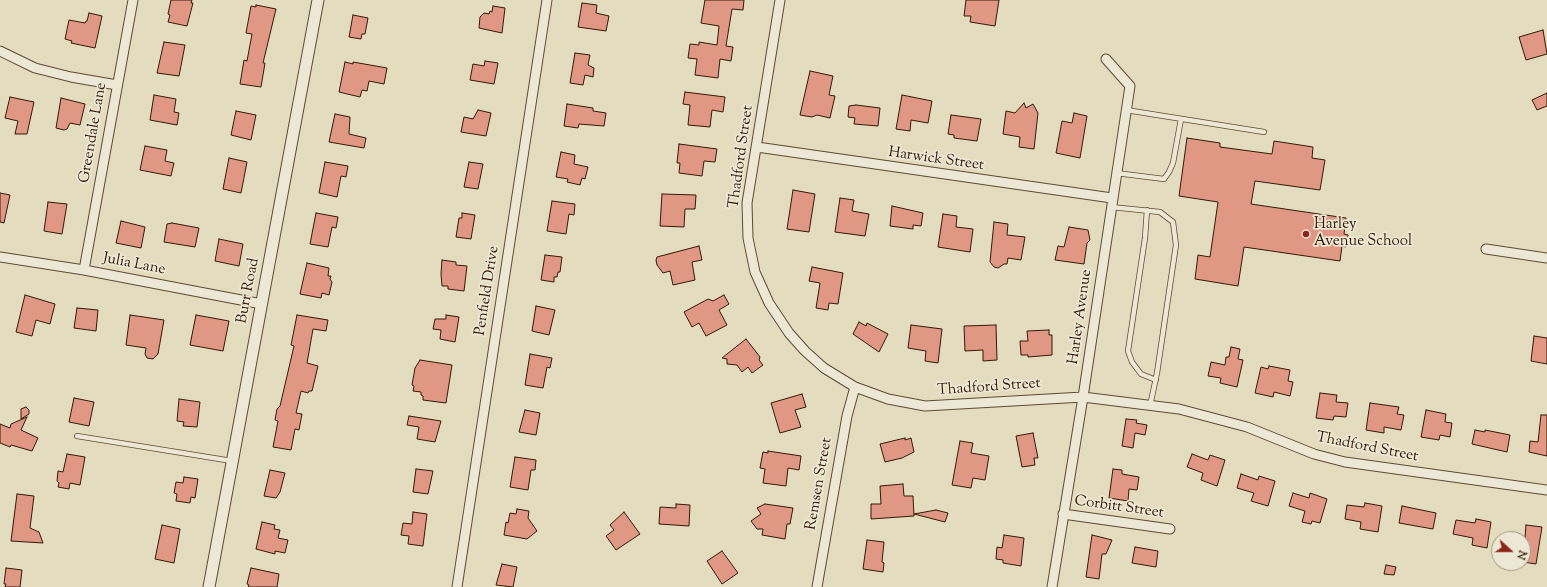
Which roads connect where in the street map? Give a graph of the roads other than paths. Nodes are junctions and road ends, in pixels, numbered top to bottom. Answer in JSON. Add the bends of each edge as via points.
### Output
{"nodes":[{"id":1,"x":133,"y":0,"type":"edge"},
{"id":2,"x":318,"y":0,"type":"edge"},
{"id":3,"x":546,"y":0,"type":"edge"},
{"id":4,"x":780,"y":0,"type":"edge"},
{"id":5,"x":0,"y":51,"type":"edge"},
{"id":6,"x":1106,"y":59,"type":"dead end"},
{"id":7,"x":117,"y":85,"type":"junction"},
{"id":8,"x":1126,"y":110,"type":"junction"},
{"id":9,"x":1181,"y":119,"type":"junction"},
{"id":10,"x":1264,"y":132,"type":"dead end"},
{"id":11,"x":757,"y":147,"type":"junction"},
{"id":12,"x":1116,"y":173,"type":"junction"},
{"id":13,"x":1111,"y":202,"type":"junction"},
{"id":14,"x":1147,"y":210,"type":"junction"},
{"id":15,"x":1486,"y":249,"type":"dead end"},
{"id":16,"x":0,"y":257,"type":"edge"},
{"id":17,"x":1547,"y":258,"type":"edge"},
{"id":18,"x":84,"y":270,"type":"junction"},
{"id":19,"x":262,"y":304,"type":"junction"},
{"id":20,"x":1156,"y":380,"type":"junction"},
{"id":21,"x":854,"y":387,"type":"junction"},
{"id":22,"x":1083,"y":397,"type":"junction"},
{"id":23,"x":1150,"y":406,"type":"junction"},
{"id":24,"x":76,"y":436,"type":"dead end"},
{"id":25,"x":232,"y":461,"type":"junction"},
{"id":26,"x":1547,"y":490,"type":"edge"},
{"id":27,"x":1063,"y":514,"type":"junction"},
{"id":28,"x":1170,"y":529,"type":"dead end"},
{"id":29,"x":208,"y":587,"type":"edge"},
{"id":30,"x":457,"y":587,"type":"edge"},
{"id":31,"x":817,"y":587,"type":"edge"},
{"id":32,"x":1052,"y":587,"type":"edge"}],
"edges":[{"from":1,"to":7,"type":"street","name":"Greendale Lane"},
{"from":2,"to":19,"type":"street","name":"Burr Road"},
{"from":3,"to":30,"type":"street","name":"Penfield Drive"},
{"from":4,"to":11,"type":"street","name":"Thadford Street"},
{"from":5,"to":7,"type":"street","via":[[35,68]]},
{"from":6,"to":8,"type":"street","name":"Harley Avenue","via":[[1130,86]]},
{"from":7,"to":18,"type":"street","name":"Greendale Lane"},
{"from":8,"to":9,"type":"lane"},
{"from":8,"to":12,"type":"street","name":"Harley Avenue"},
{"from":9,"to":10,"type":"lane"},
{"from":9,"to":12,"type":"lane","via":[[1173,162],[1170,172],[1164,179]]},
{"from":11,"to":13,"type":"street","name":"Harwick Street"},
{"from":11,"to":21,"type":"street","name":"Thadford Street","via":[[748,203],[748,238],[755,272],[769,303],[789,333],[824,368]]},
{"from":12,"to":13,"type":"street","name":"Harley Avenue"},
{"from":13,"to":14,"type":"lane"},
{"from":13,"to":22,"type":"street","name":"Harley Avenue"},
{"from":14,"to":20,"type":"lane","via":[[1128,351],[1141,374]]},
{"from":14,"to":20,"type":"lane","via":[[1160,212],[1173,222],[1176,245]]},
{"from":15,"to":17,"type":"street"},
{"from":16,"to":18,"type":"street","name":"Julia Lane"},
{"from":18,"to":19,"type":"street","name":"Julia Lane"},
{"from":19,"to":25,"type":"street","name":"Burr Road"},
{"from":20,"to":23,"type":"lane"},
{"from":21,"to":22,"type":"street","name":"Thadford Street","via":[[888,399],[925,406]]},
{"from":21,"to":31,"type":"street","name":"Remsen Street"},
{"from":22,"to":23,"type":"street","name":"Thadford Street"},
{"from":22,"to":27,"type":"street","name":"Harley Avenue"},
{"from":23,"to":26,"type":"street","name":"Thadford Street","via":[[1179,409],[1247,427],[1314,454],[1345,462]]},
{"from":24,"to":25,"type":"lane"},
{"from":25,"to":29,"type":"street","name":"Burr Road"},
{"from":27,"to":28,"type":"street","name":"Corbitt Street"},
{"from":27,"to":32,"type":"street","name":"Harley Avenue"}]}
